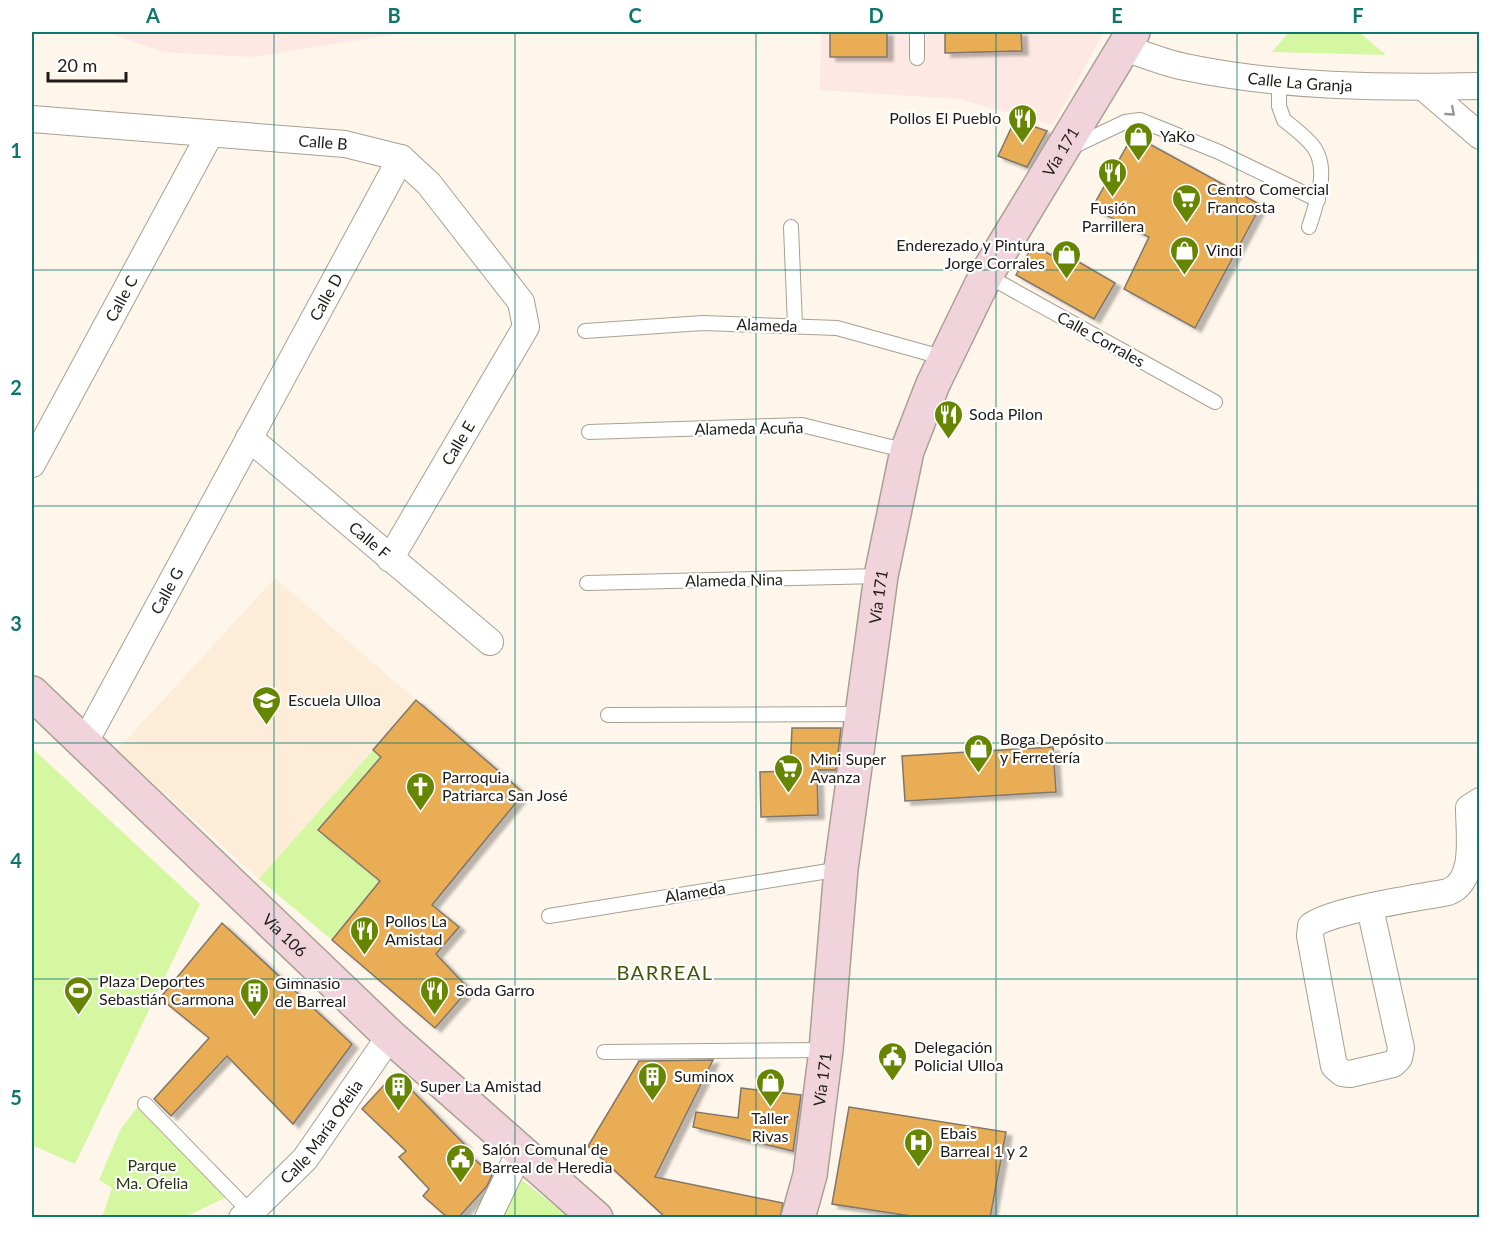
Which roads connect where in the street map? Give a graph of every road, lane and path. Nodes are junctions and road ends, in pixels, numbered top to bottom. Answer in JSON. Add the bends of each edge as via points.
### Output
{"nodes":[{"id":1,"x":917,"y":32,"type":"edge"},
{"id":2,"x":1128,"y":40,"type":"edge"},
{"id":3,"x":917,"y":58,"type":"dead end"},
{"id":4,"x":1279,"y":80,"type":"junction"},
{"id":5,"x":1479,"y":86,"type":"edge"},
{"id":6,"x":1423,"y":87,"type":"junction"},
{"id":7,"x":32,"y":119,"type":"edge"},
{"id":8,"x":210,"y":134,"type":"junction"},
{"id":9,"x":1479,"y":136,"type":"edge"},
{"id":10,"x":1058,"y":154,"type":"junction"},
{"id":11,"x":401,"y":158,"type":"junction"},
{"id":12,"x":1318,"y":200,"type":"junction"},
{"id":13,"x":791,"y":227,"type":"dead end"},
{"id":14,"x":1310,"y":227,"type":"dead end"},
{"id":15,"x":986,"y":275,"type":"junction"},
{"id":16,"x":795,"y":326,"type":"junction"},
{"id":17,"x":526,"y":327,"type":"joint"},
{"id":18,"x":585,"y":331,"type":"dead end"},
{"id":19,"x":945,"y":358,"type":"junction"},
{"id":20,"x":1215,"y":402,"type":"dead end"},
{"id":21,"x":589,"y":432,"type":"dead end"},
{"id":22,"x":249,"y":438,"type":"junction"},
{"id":23,"x":907,"y":451,"type":"junction"},
{"id":24,"x":32,"y":464,"type":"edge"},
{"id":25,"x":390,"y":559,"type":"junction"},
{"id":26,"x":880,"y":576,"type":"junction"},
{"id":27,"x":587,"y":583,"type":"dead end"},
{"id":28,"x":490,"y":642,"type":"dead end"},
{"id":29,"x":32,"y":693,"type":"edge"},
{"id":30,"x":862,"y":714,"type":"junction"},
{"id":31,"x":608,"y":715,"type":"dead end"},
{"id":32,"x":85,"y":742,"type":"junction"},
{"id":33,"x":1478,"y":801,"type":"edge"},
{"id":34,"x":841,"y":869,"type":"junction"},
{"id":35,"x":1370,"y":908,"type":"junction"},
{"id":36,"x":549,"y":916,"type":"dead end"},
{"id":37,"x":390,"y":1036,"type":"junction"},
{"id":38,"x":826,"y":1050,"type":"junction"},
{"id":39,"x":604,"y":1052,"type":"dead end"},
{"id":40,"x":145,"y":1104,"type":"dead end"},
{"id":41,"x":520,"y":1151,"type":"junction"},
{"id":42,"x":249,"y":1215,"type":"edge"},
{"id":43,"x":488,"y":1218,"type":"edge"},
{"id":44,"x":596,"y":1218,"type":"edge"},
{"id":45,"x":798,"y":1218,"type":"edge"}],
"edges":[{"from":1,"to":3,"type":"lane"},
{"from":2,"to":4,"type":"street","name":"Calle La Granja","via":[[1185,67]]},
{"from":2,"to":10,"type":"main road","name":"Vía 171"},
{"from":4,"to":6,"type":"street","name":"Calle La Granja"},
{"from":4,"to":12,"type":"lane","via":[[1279,106],[1284,120],[1318,155]]},
{"from":5,"to":6,"type":"street","name":"Calle La Granja"},
{"from":6,"to":9,"type":"street","one_way":true},
{"from":7,"to":8,"type":"street","name":"Calle B"},
{"from":8,"to":11,"type":"street","name":"Calle B","via":[[345,144]]},
{"from":8,"to":24,"type":"street","name":"Calle C"},
{"from":10,"to":12,"type":"lane","via":[[1125,122],[1140,120],[1219,152]]},
{"from":10,"to":15,"type":"main road","name":"Vía 171"},
{"from":11,"to":17,"type":"street","name":"Calle B","via":[[429,184],[521,302]]},
{"from":11,"to":22,"type":"street","name":"Calle D"},
{"from":12,"to":14,"type":"lane"},
{"from":13,"to":16,"type":"lane"},
{"from":15,"to":19,"type":"main road","name":"Vía 171"},
{"from":15,"to":20,"type":"lane","name":"Calle Corrales"},
{"from":16,"to":18,"type":"lane","name":"Alameda","via":[[703,323]]},
{"from":16,"to":19,"type":"lane","name":"Alameda","via":[[837,328]]},
{"from":17,"to":25,"type":"street","name":"Calle E"},
{"from":19,"to":23,"type":"main road","name":"Vía 171"},
{"from":21,"to":23,"type":"lane","name":"Alameda Acuña","via":[[802,425]]},
{"from":22,"to":25,"type":"street","name":"Calle F"},
{"from":22,"to":32,"type":"street","name":"Calle G"},
{"from":23,"to":26,"type":"main road","name":"Vía 171"},
{"from":25,"to":28,"type":"street","name":"Calle F"},
{"from":26,"to":27,"type":"lane","name":"Alameda Nina"},
{"from":26,"to":30,"type":"main road","name":"Vía 171"},
{"from":29,"to":32,"type":"main road","name":"Vía 106"},
{"from":30,"to":31,"type":"lane"},
{"from":30,"to":34,"type":"main road","name":"Vía 171"},
{"from":32,"to":37,"type":"main road","name":"Vía 106"},
{"from":33,"to":35,"type":"street","via":[[1469,808],[1466,879],[1458,888]]},
{"from":34,"to":36,"type":"lane","name":"Alameda"},
{"from":34,"to":38,"type":"main road","name":"Vía 171"},
{"from":35,"to":35,"type":"street","via":[[1401,1048],[1393,1064],[1342,1073],[1334,1066],[1311,926],[1320,919]]},
{"from":37,"to":41,"type":"main road","name":"Vía 106"},
{"from":37,"to":42,"type":"street","name":"Calle María Ofelia","via":[[305,1159]]},
{"from":38,"to":39,"type":"lane"},
{"from":38,"to":45,"type":"main road","name":"Vía 171","via":[[810,1175]]},
{"from":40,"to":42,"type":"lane"},
{"from":41,"to":43,"type":"street"},
{"from":41,"to":44,"type":"main road","name":"Vía 106"}]}
